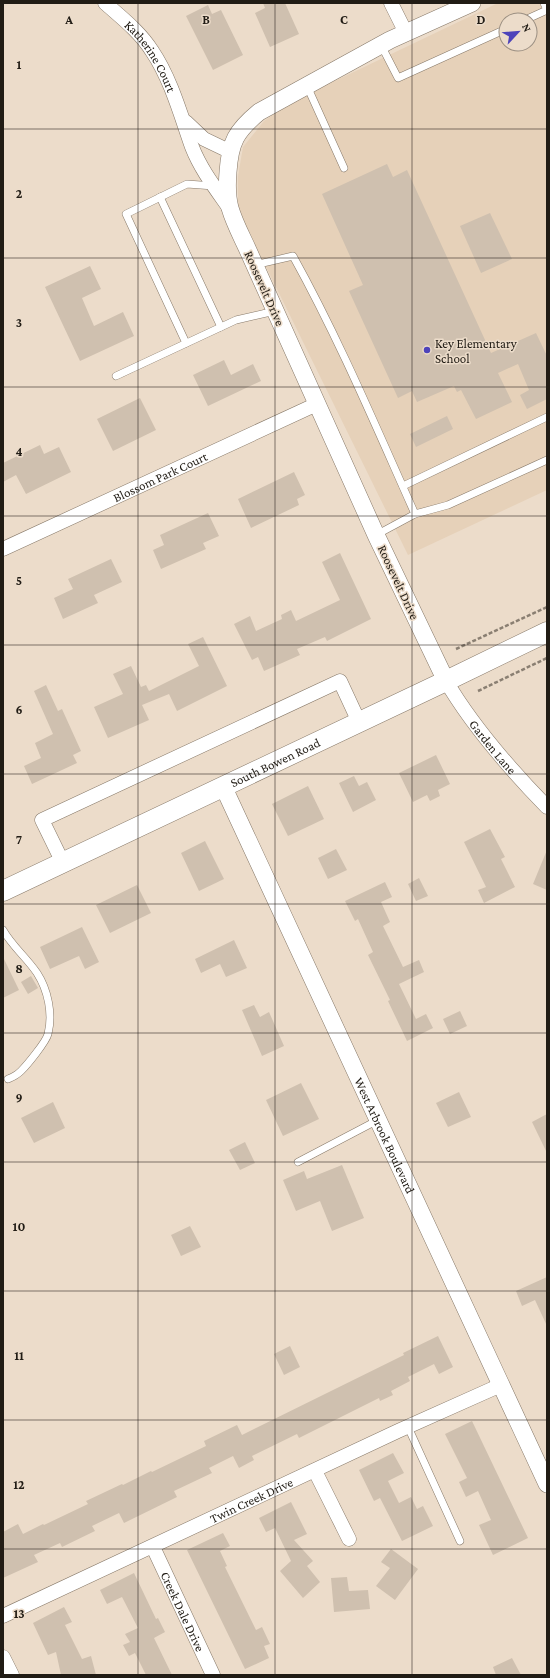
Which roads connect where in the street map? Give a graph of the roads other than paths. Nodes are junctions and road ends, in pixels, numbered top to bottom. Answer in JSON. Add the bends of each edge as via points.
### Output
{"nodes":[{"id":1,"x":105,"y":3,"type":"edge"},
{"id":2,"x":391,"y":3,"type":"edge"},
{"id":3,"x":472,"y":3,"type":"edge"},
{"id":4,"x":544,"y":3,"type":"edge"},
{"id":5,"x":538,"y":14,"type":"edge"},
{"id":6,"x":406,"y":33,"type":"junction"},
{"id":7,"x":498,"y":33,"type":"edge"},
{"id":8,"x":381,"y":45,"type":"junction"},
{"id":9,"x":307,"y":86,"type":"junction"},
{"id":10,"x":184,"y":119,"type":"junction"},
{"id":11,"x":229,"y":151,"type":"junction"},
{"id":12,"x":344,"y":168,"type":"dead end"},
{"id":13,"x":215,"y":186,"type":"junction"},
{"id":14,"x":160,"y":197,"type":"junction"},
{"id":15,"x":230,"y":209,"type":"junction"},
{"id":16,"x":254,"y":264,"type":"junction"},
{"id":17,"x":275,"y":311,"type":"junction"},
{"id":18,"x":220,"y":327,"type":"junction"},
{"id":19,"x":186,"y":344,"type":"junction"},
{"id":20,"x":116,"y":376,"type":"dead end"},
{"id":21,"x":317,"y":404,"type":"junction"},
{"id":22,"x":547,"y":416,"type":"edge"},
{"id":23,"x":547,"y":460,"type":"edge"},
{"id":24,"x":403,"y":486,"type":"junction"},
{"id":25,"x":415,"y":514,"type":"junction"},
{"id":26,"x":376,"y":535,"type":"junction"},
{"id":27,"x":3,"y":549,"type":"edge"},
{"id":28,"x":547,"y":632,"type":"edge"},
{"id":29,"x":446,"y":682,"type":"junction"},
{"id":30,"x":359,"y":722,"type":"junction"},
{"id":31,"x":223,"y":786,"type":"junction"},
{"id":32,"x":547,"y":807,"type":"edge"},
{"id":33,"x":63,"y":863,"type":"junction"},
{"id":34,"x":3,"y":891,"type":"edge"},
{"id":35,"x":3,"y":930,"type":"edge"},
{"id":36,"x":8,"y":1079,"type":"dead end"},
{"id":37,"x":378,"y":1120,"type":"junction"},
{"id":38,"x":298,"y":1162,"type":"dead end"},
{"id":39,"x":501,"y":1385,"type":"junction"},
{"id":40,"x":408,"y":1427,"type":"junction"},
{"id":41,"x":315,"y":1471,"type":"junction"},
{"id":42,"x":547,"y":1484,"type":"edge"},
{"id":43,"x":349,"y":1539,"type":"dead end"},
{"id":44,"x":460,"y":1541,"type":"dead end"},
{"id":45,"x":153,"y":1547,"type":"junction"},
{"id":46,"x":3,"y":1616,"type":"edge"},
{"id":47,"x":3,"y":1657,"type":"edge"},
{"id":48,"x":12,"y":1675,"type":"edge"},
{"id":49,"x":213,"y":1675,"type":"edge"}],
"edges":[{"from":1,"to":10,"type":"street","name":"Katherine Court","via":[[130,25],[152,51]]},
{"from":2,"to":6,"type":"street"},
{"from":3,"to":6,"type":"street","name":"Roosevelt Drive"},
{"from":4,"to":5,"type":"lane","via":[[547,10]]},
{"from":6,"to":8,"type":"street","name":"Roosevelt Drive"},
{"from":7,"to":8,"type":"lane","via":[[398,78]]},
{"from":8,"to":9,"type":"street","name":"Roosevelt Drive"},
{"from":9,"to":11,"type":"street","name":"Roosevelt Drive","via":[[254,115],[239,132]]},
{"from":9,"to":12,"type":"lane"},
{"from":10,"to":11,"type":"street","name":"Katherine Court","via":[[204,139]]},
{"from":10,"to":13,"type":"street","name":"Katherine Court","via":[[192,148],[207,178]]},
{"from":11,"to":15,"type":"street","name":"Roosevelt Drive","via":[[227,182]]},
{"from":13,"to":14,"type":"lane","via":[[187,184]]},
{"from":13,"to":15,"type":"street","name":"Katherine Court"},
{"from":14,"to":18,"type":"lane"},
{"from":14,"to":19,"type":"lane","via":[[126,214]]},
{"from":15,"to":16,"type":"street","name":"Roosevelt Drive"},
{"from":16,"to":17,"type":"street","name":"Roosevelt Drive"},
{"from":16,"to":24,"type":"lane","via":[[293,256],[315,297]]},
{"from":17,"to":18,"type":"lane","via":[[236,320]]},
{"from":17,"to":21,"type":"street","name":"Roosevelt Drive"},
{"from":18,"to":19,"type":"lane"},
{"from":19,"to":20,"type":"lane"},
{"from":21,"to":26,"type":"street","name":"Roosevelt Drive"},
{"from":21,"to":27,"type":"street","name":"Blossom Park Court"},
{"from":22,"to":24,"type":"lane"},
{"from":23,"to":25,"type":"lane","via":[[448,505]]},
{"from":24,"to":25,"type":"lane"},
{"from":25,"to":26,"type":"lane"},
{"from":26,"to":29,"type":"street","name":"Roosevelt Drive"},
{"from":28,"to":29,"type":"main road","name":"South Bowen Road"},
{"from":29,"to":30,"type":"main road","name":"South Bowen Road"},
{"from":29,"to":32,"type":"street","name":"Garden Lane","via":[[480,730]]},
{"from":30,"to":31,"type":"main road","name":"South Bowen Road"},
{"from":30,"to":33,"type":"street","via":[[340,681],[42,820]]},
{"from":31,"to":33,"type":"main road","name":"South Bowen Road"},
{"from":31,"to":37,"type":"street","name":"West Arbrook Boulevard"},
{"from":33,"to":34,"type":"main road","name":"South Bowen Road"},
{"from":35,"to":36,"type":"lane","via":[[9,941],[37,973],[46,992],[50,1011],[48,1036],[21,1072]]},
{"from":37,"to":38,"type":"lane"},
{"from":37,"to":39,"type":"street","name":"West Arbrook Boulevard"},
{"from":39,"to":40,"type":"street","name":"Twin Creek Drive"},
{"from":39,"to":42,"type":"street","name":"West Arbrook Boulevard"},
{"from":40,"to":41,"type":"street","name":"Twin Creek Drive"},
{"from":40,"to":44,"type":"lane"},
{"from":41,"to":43,"type":"street"},
{"from":41,"to":45,"type":"street","name":"Twin Creek Drive"},
{"from":45,"to":46,"type":"street","name":"Twin Creek Drive"},
{"from":45,"to":49,"type":"street","name":"Creek Dale Drive"},
{"from":47,"to":48,"type":"street"}]}
